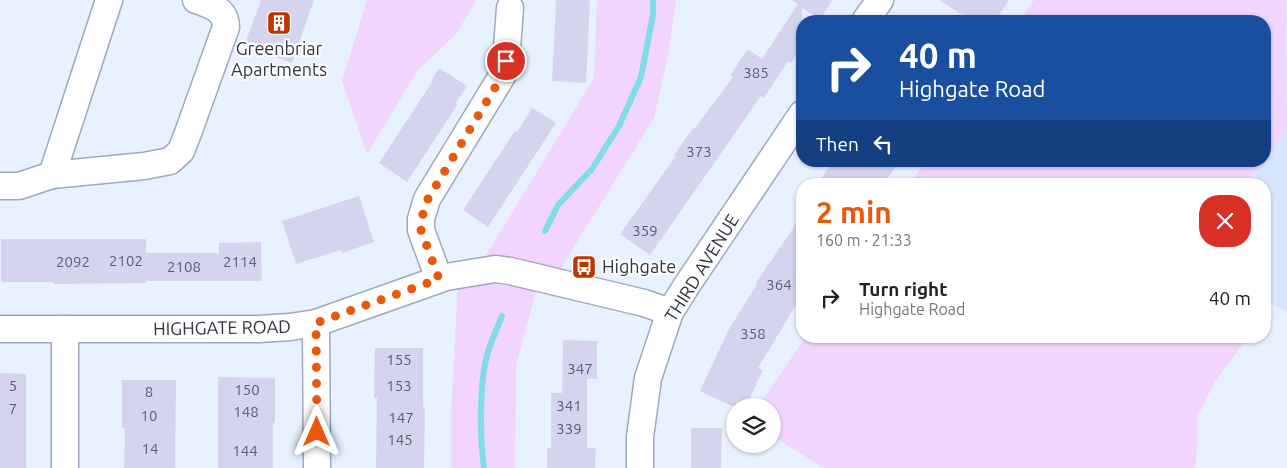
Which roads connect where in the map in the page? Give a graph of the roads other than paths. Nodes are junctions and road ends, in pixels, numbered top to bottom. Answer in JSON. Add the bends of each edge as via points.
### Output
{"nodes":[{"id":1,"x":109,"y":0,"type":"edge"},
{"id":2,"x":196,"y":0,"type":"edge"},
{"id":3,"x":880,"y":0,"type":"edge"},
{"id":4,"x":510,"y":8,"type":"dead end"},
{"id":5,"x":869,"y":15,"type":"edge"},
{"id":6,"x":796,"y":123,"type":"edge"},
{"id":7,"x":52,"y":175,"type":"junction"},
{"id":8,"x":0,"y":186,"type":"edge"},
{"id":9,"x":439,"y":279,"type":"junction"},
{"id":10,"x":670,"y":312,"type":"junction"},
{"id":11,"x":316,"y":323,"type":"junction"},
{"id":12,"x":0,"y":329,"type":"edge"},
{"id":13,"x":64,"y":330,"type":"junction"},
{"id":14,"x":65,"y":468,"type":"edge"},
{"id":15,"x":317,"y":468,"type":"edge"},
{"id":16,"x":640,"y":468,"type":"edge"}],
"edges":[{"from":1,"to":7,"type":"street"},
{"from":2,"to":7,"type":"street","via":[[221,12],[226,19],[226,27],[181,151],[170,161],[144,166]]},
{"from":3,"to":5,"type":"street"},
{"from":4,"to":9,"type":"street","via":[[502,76],[428,199],[421,220],[421,230]]},
{"from":6,"to":10,"type":"street","name":"THIRD AVENUE"},
{"from":7,"to":8,"type":"street","via":[[20,186]]},
{"from":9,"to":10,"type":"street","name":"HIGHGATE ROAD","via":[[495,269],[510,271]]},
{"from":9,"to":11,"type":"street","name":"HIGHGATE ROAD"},
{"from":10,"to":16,"type":"street","name":"THIRD AVENUE","via":[[648,378],[641,427]]},
{"from":11,"to":13,"type":"street","name":"HIGHGATE ROAD","via":[[259,330]]},
{"from":11,"to":15,"type":"street"},
{"from":12,"to":13,"type":"street","name":"HIGHGATE ROAD"},
{"from":13,"to":14,"type":"street"}]}
